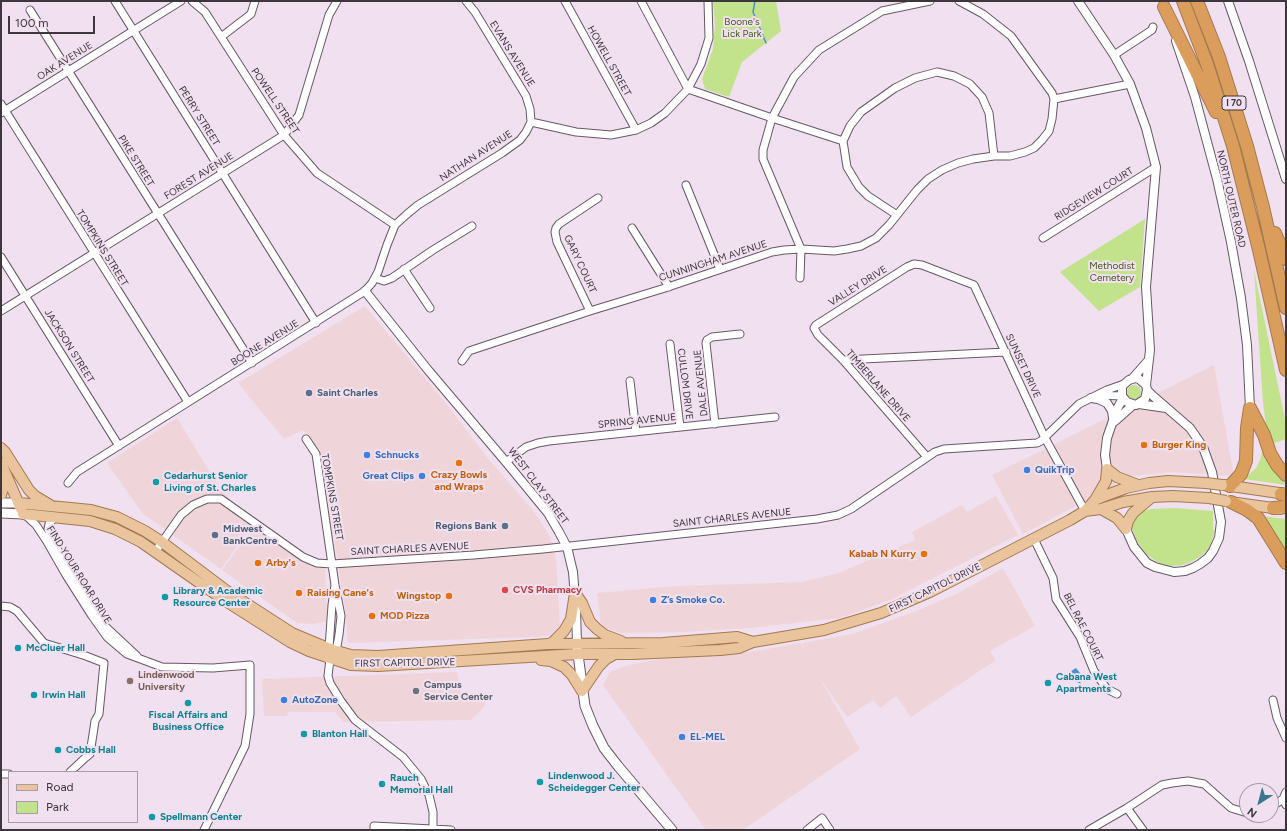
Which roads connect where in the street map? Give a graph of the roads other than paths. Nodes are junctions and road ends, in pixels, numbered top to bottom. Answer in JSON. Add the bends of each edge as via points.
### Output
{"nodes":[{"id":1,"x":115,"y":1,"type":"edge"},
{"id":2,"x":181,"y":1,"type":"edge"},
{"id":3,"x":192,"y":1,"type":"edge"},
{"id":4,"x":255,"y":1,"type":"edge"},
{"id":5,"x":337,"y":1,"type":"edge"},
{"id":6,"x":466,"y":1,"type":"edge"},
{"id":7,"x":565,"y":1,"type":"edge"},
{"id":8,"x":641,"y":1,"type":"edge"},
{"id":9,"x":708,"y":1,"type":"edge"},
{"id":10,"x":930,"y":1,"type":"edge"},
{"id":11,"x":959,"y":1,"type":"edge"},
{"id":12,"x":1078,"y":1,"type":"edge"},
{"id":13,"x":1183,"y":1,"type":"edge"},
{"id":14,"x":1197,"y":1,"type":"edge"},
{"id":15,"x":1228,"y":1,"type":"edge"},
{"id":16,"x":1163,"y":4,"type":"edge"},
{"id":17,"x":30,"y":10,"type":"dead end"},
{"id":18,"x":1153,"y":27,"type":"dead end"},
{"id":19,"x":133,"y":30,"type":"junction"},
{"id":20,"x":221,"y":37,"type":"junction"},
{"id":21,"x":1114,"y":55,"type":"junction"},
{"id":22,"x":68,"y":70,"type":"junction"},
{"id":23,"x":1130,"y":84,"type":"junction"},
{"id":24,"x":688,"y":89,"type":"junction"},
{"id":25,"x":1054,"y":99,"type":"junction"},
{"id":26,"x":2,"y":109,"type":"edge"},
{"id":27,"x":772,"y":118,"type":"junction"},
{"id":28,"x":531,"y":122,"type":"junction"},
{"id":29,"x":636,"y":130,"type":"junction"},
{"id":30,"x":284,"y":135,"type":"junction"},
{"id":31,"x":843,"y":141,"type":"junction"},
{"id":32,"x":1233,"y":146,"type":"junction"},
{"id":33,"x":994,"y":156,"type":"junction"},
{"id":34,"x":1156,"y":167,"type":"junction"},
{"id":35,"x":222,"y":173,"type":"junction"},
{"id":36,"x":1286,"y":179,"type":"edge"},
{"id":37,"x":686,"y":185,"type":"dead end"},
{"id":38,"x":598,"y":198,"type":"dead end"},
{"id":39,"x":1263,"y":207,"type":"junction"},
{"id":40,"x":158,"y":213,"type":"junction"},
{"id":41,"x":897,"y":215,"type":"junction"},
{"id":42,"x":395,"y":225,"type":"junction"},
{"id":43,"x":472,"y":226,"type":"dead end"},
{"id":44,"x":632,"y":228,"type":"dead end"},
{"id":45,"x":1043,"y":238,"type":"dead end"},
{"id":46,"x":801,"y":249,"type":"junction"},
{"id":47,"x":94,"y":254,"type":"junction"},
{"id":48,"x":1,"y":257,"type":"edge"},
{"id":49,"x":1286,"y":259,"type":"edge"},
{"id":50,"x":914,"y":264,"type":"joint"},
{"id":51,"x":404,"y":269,"type":"junction"},
{"id":52,"x":720,"y":269,"type":"junction"},
{"id":53,"x":375,"y":278,"type":"junction"},
{"id":54,"x":800,"y":278,"type":"dead end"},
{"id":55,"x":669,"y":287,"type":"junction"},
{"id":56,"x":365,"y":291,"type":"junction"},
{"id":57,"x":26,"y":296,"type":"junction"},
{"id":58,"x":430,"y":308,"type":"dead end"},
{"id":59,"x":1286,"y":308,"type":"edge"},
{"id":60,"x":1,"y":311,"type":"edge"},
{"id":61,"x":590,"y":311,"type":"junction"},
{"id":62,"x":316,"y":323,"type":"junction"},
{"id":63,"x":814,"y":328,"type":"joint"},
{"id":64,"x":740,"y":334,"type":"dead end"},
{"id":65,"x":670,"y":344,"type":"dead end"},
{"id":66,"x":1006,"y":352,"type":"junction"},
{"id":67,"x":843,"y":360,"type":"junction"},
{"id":68,"x":462,"y":361,"type":"dead end"},
{"id":69,"x":1148,"y":361,"type":"junction"},
{"id":70,"x":252,"y":362,"type":"junction"},
{"id":71,"x":1286,"y":370,"type":"edge"},
{"id":72,"x":1132,"y":379,"type":"junction"},
{"id":73,"x":630,"y":381,"type":"dead end"},
{"id":74,"x":1124,"y":384,"type":"junction"},
{"id":75,"x":1147,"y":387,"type":"junction"},
{"id":76,"x":1094,"y":397,"type":"junction"},
{"id":77,"x":1122,"y":397,"type":"junction"},
{"id":78,"x":188,"y":402,"type":"junction"},
{"id":79,"x":1136,"y":404,"type":"junction"},
{"id":80,"x":1167,"y":408,"type":"junction"},
{"id":81,"x":1250,"y":408,"type":"junction"},
{"id":82,"x":775,"y":417,"type":"dead end"},
{"id":83,"x":1113,"y":423,"type":"junction"},
{"id":84,"x":715,"y":424,"type":"junction"},
{"id":85,"x":680,"y":427,"type":"junction"},
{"id":86,"x":636,"y":432,"type":"junction"},
{"id":87,"x":1045,"y":438,"type":"junction"},
{"id":88,"x":306,"y":439,"type":"dead end"},
{"id":89,"x":119,"y":446,"type":"junction"},
{"id":90,"x":1,"y":448,"type":"edge"},
{"id":91,"x":1,"y":451,"type":"edge"},
{"id":92,"x":927,"y":458,"type":"junction"},
{"id":93,"x":506,"y":462,"type":"junction"},
{"id":94,"x":1,"y":463,"type":"edge"},
{"id":95,"x":1,"y":468,"type":"edge"},
{"id":96,"x":1107,"y":468,"type":"junction"},
{"id":97,"x":1286,"y":475,"type":"edge"},
{"id":98,"x":68,"y":483,"type":"dead end"},
{"id":99,"x":1138,"y":485,"type":"junction"},
{"id":100,"x":1226,"y":486,"type":"junction"},
{"id":101,"x":1284,"y":494,"type":"edge"},
{"id":102,"x":1,"y":495,"type":"edge"},
{"id":103,"x":1152,"y":497,"type":"junction"},
{"id":104,"x":1095,"y":500,"type":"junction"},
{"id":105,"x":1228,"y":501,"type":"junction"},
{"id":106,"x":1,"y":503,"type":"edge"},
{"id":107,"x":23,"y":504,"type":"junction"},
{"id":108,"x":1286,"y":507,"type":"edge"},
{"id":109,"x":1273,"y":508,"type":"junction"},
{"id":110,"x":1101,"y":510,"type":"junction"},
{"id":111,"x":1286,"y":510,"type":"edge"},
{"id":112,"x":1085,"y":511,"type":"junction"},
{"id":113,"x":1,"y":512,"type":"edge"},
{"id":114,"x":54,"y":512,"type":"junction"},
{"id":115,"x":23,"y":514,"type":"junction"},
{"id":116,"x":1126,"y":529,"type":"junction"},
{"id":117,"x":1034,"y":539,"type":"junction"},
{"id":118,"x":162,"y":542,"type":"junction"},
{"id":119,"x":567,"y":547,"type":"junction"},
{"id":120,"x":155,"y":552,"type":"junction"},
{"id":121,"x":1286,"y":563,"type":"edge"},
{"id":122,"x":332,"y":564,"type":"junction"},
{"id":123,"x":575,"y":593,"type":"junction"},
{"id":124,"x":1,"y":606,"type":"edge"},
{"id":125,"x":753,"y":642,"type":"junction"},
{"id":126,"x":577,"y":643,"type":"junction"},
{"id":127,"x":628,"y":643,"type":"junction"},
{"id":128,"x":548,"y":644,"type":"junction"},
{"id":129,"x":331,"y":653,"type":"junction"},
{"id":130,"x":578,"y":654,"type":"junction"},
{"id":131,"x":615,"y":654,"type":"junction"},
{"id":132,"x":517,"y":657,"type":"junction"},
{"id":133,"x":138,"y":658,"type":"junction"},
{"id":134,"x":582,"y":690,"type":"junction"},
{"id":135,"x":1117,"y":694,"type":"dead end"},
{"id":136,"x":1273,"y":700,"type":"dead end"},
{"id":137,"x":1286,"y":738,"type":"edge"},
{"id":138,"x":71,"y":771,"type":"edge"},
{"id":139,"x":1286,"y":792,"type":"edge"},
{"id":140,"x":1284,"y":802,"type":"edge"},
{"id":141,"x":1127,"y":808,"type":"junction"},
{"id":142,"x":1239,"y":810,"type":"edge"},
{"id":143,"x":374,"y":828,"type":"edge"},
{"id":144,"x":204,"y":830,"type":"edge"},
{"id":145,"x":433,"y":830,"type":"edge"},
{"id":146,"x":451,"y":830,"type":"edge"},
{"id":147,"x":672,"y":830,"type":"edge"},
{"id":148,"x":807,"y":830,"type":"edge"},
{"id":149,"x":830,"y":830,"type":"edge"},
{"id":150,"x":1089,"y":830,"type":"edge"},
{"id":151,"x":1143,"y":830,"type":"edge"}],
"edges":[{"from":1,"to":19,"type":"street","name":"PERRY STREET"},
{"from":2,"to":19,"type":"street","name":"OAK AVENUE"},
{"from":3,"to":20,"type":"street","name":"POWELL STREET","via":[[205,12]]},
{"from":4,"to":20,"type":"street","via":[[251,14]]},
{"from":5,"to":30,"type":"street","name":"FOREST AVENUE","via":[[329,15],[299,115]]},
{"from":6,"to":28,"type":"street","name":"EVANS AVENUE","via":[[526,96]]},
{"from":7,"to":29,"type":"street","name":"HOWELL STREET"},
{"from":8,"to":24,"type":"street"},
{"from":9,"to":24,"type":"street","via":[[709,38],[701,64]]},
{"from":10,"to":27,"type":"street","via":[[882,11],[819,50],[794,77]]},
{"from":11,"to":25,"type":"street","via":[[984,14],[1011,36]]},
{"from":12,"to":21,"type":"street"},
{"from":13,"to":32,"type":"highway","number":"I 70","via":[[1207,64]]},
{"from":14,"to":39,"type":"highway","number":"I 70","via":[[1219,58]]},
{"from":15,"to":36,"type":"street"},
{"from":16,"to":32,"type":"highway"},
{"from":16,"to":81,"type":"street","name":"NORTH OUTER ROAD","via":[[1195,97],[1230,235],[1247,344]]},
{"from":17,"to":22,"type":"street","name":"PIKE STREET"},
{"from":18,"to":21,"type":"street"},
{"from":19,"to":22,"type":"street","name":"OAK AVENUE"},
{"from":19,"to":35,"type":"street","name":"PERRY STREET"},
{"from":20,"to":30,"type":"street","name":"POWELL STREET"},
{"from":21,"to":23,"type":"street"},
{"from":22,"to":26,"type":"street","name":"OAK AVENUE"},
{"from":22,"to":40,"type":"street","name":"PIKE STREET"},
{"from":23,"to":25,"type":"street"},
{"from":23,"to":34,"type":"street","via":[[1146,128]]},
{"from":24,"to":27,"type":"street"},
{"from":24,"to":29,"type":"street","via":[[665,113]]},
{"from":25,"to":33,"type":"street","name":"CUNNINGHAM AVENUE","via":[[1048,131],[1034,148],[1010,156]]},
{"from":26,"to":47,"type":"street","name":"TOMPKINS STREET"},
{"from":27,"to":31,"type":"street"},
{"from":27,"to":46,"type":"street","via":[[763,159]]},
{"from":28,"to":29,"type":"street","via":[[599,135]]},
{"from":28,"to":42,"type":"street","name":"NATHAN AVENUE","via":[[520,140],[509,149],[418,205]]},
{"from":30,"to":35,"type":"street","name":"FOREST AVENUE"},
{"from":30,"to":42,"type":"street","name":"POWELL STREET","via":[[317,173]]},
{"from":31,"to":33,"type":"street","via":[[861,112],[915,78],[937,72],[954,76],[970,84],[982,97],[990,113]]},
{"from":31,"to":41,"type":"street","via":[[847,166],[859,187]]},
{"from":32,"to":71,"type":"highway","number":"I 70"},
{"from":33,"to":41,"type":"street","name":"CUNNINGHAM AVENUE","via":[[958,163],[942,170],[916,190]]},
{"from":34,"to":45,"type":"street","name":"RIDGEVIEW COURT"},
{"from":34,"to":69,"type":"street","via":[[1146,287],[1150,350]]},
{"from":35,"to":40,"type":"street","name":"FOREST AVENUE"},
{"from":35,"to":62,"type":"street","name":"PERRY STREET"},
{"from":37,"to":52,"type":"street"},
{"from":38,"to":61,"type":"street","name":"GARY COURT","via":[[558,224],[555,232],[557,242]]},
{"from":39,"to":49,"type":"highway"},
{"from":39,"to":59,"type":"highway","number":"I 70"},
{"from":40,"to":47,"type":"street","name":"FOREST AVENUE"},
{"from":40,"to":70,"type":"street","name":"PIKE STREET"},
{"from":41,"to":46,"type":"street","name":"CUNNINGHAM AVENUE","via":[[876,238],[861,246],[834,251]]},
{"from":42,"to":53,"type":"street","name":"NATHAN AVENUE"},
{"from":43,"to":51,"type":"street"},
{"from":44,"to":55,"type":"street"},
{"from":46,"to":52,"type":"street","name":"CUNNINGHAM AVENUE","via":[[772,252]]},
{"from":46,"to":54,"type":"street"},
{"from":47,"to":57,"type":"street","name":"FOREST AVENUE"},
{"from":47,"to":78,"type":"street","name":"TOMPKINS STREET"},
{"from":48,"to":57,"type":"street","name":"JACKSON STREET"},
{"from":50,"to":63,"type":"street","name":"VALLEY DRIVE"},
{"from":50,"to":66,"type":"street","name":"SUNSET DRIVE","via":[[974,285]]},
{"from":51,"to":53,"type":"street","via":[[388,280]]},
{"from":51,"to":58,"type":"street"},
{"from":52,"to":55,"type":"street","name":"CUNNINGHAM AVENUE"},
{"from":53,"to":56,"type":"street","name":"BOONE AVENUE"},
{"from":55,"to":61,"type":"street","name":"CUNNINGHAM AVENUE"},
{"from":56,"to":62,"type":"street","name":"BOONE AVENUE"},
{"from":56,"to":93,"type":"street","name":"WEST CLAY STREET"},
{"from":57,"to":60,"type":"street","name":"FOREST AVENUE"},
{"from":57,"to":89,"type":"street","name":"JACKSON STREET"},
{"from":61,"to":68,"type":"street","name":"CUNNINGHAM AVENUE","via":[[469,351]]},
{"from":62,"to":70,"type":"street","name":"BOONE AVENUE"},
{"from":63,"to":67,"type":"street","name":"TIMBERLANE DRIVE"},
{"from":64,"to":84,"type":"street","name":"DALE AVENUE","via":[[712,337],[706,343]]},
{"from":65,"to":85,"type":"street","name":"CULLOM DRIVE"},
{"from":66,"to":67,"type":"street"},
{"from":66,"to":87,"type":"street","name":"SUNSET DRIVE"},
{"from":67,"to":92,"type":"street","name":"TIMBERLANE DRIVE"},
{"from":69,"to":72,"type":"street"},
{"from":69,"to":75,"type":"street"},
{"from":70,"to":78,"type":"street","name":"BOONE AVENUE"},
{"from":72,"to":74,"type":"street"},
{"from":72,"to":75,"type":"street","via":[[1139,379]]},
{"from":73,"to":86,"type":"street"},
{"from":74,"to":76,"type":"street","name":"SAINT CHARLES AVENUE"},
{"from":74,"to":77,"type":"street","via":[[1121,390]]},
{"from":75,"to":79,"type":"street","via":[[1145,399]]},
{"from":75,"to":80,"type":"street"},
{"from":76,"to":77,"type":"street"},
{"from":76,"to":83,"type":"street","via":[[1107,403],[1112,411]]},
{"from":76,"to":87,"type":"street","name":"SAINT CHARLES AVENUE","via":[[1079,404]]},
{"from":77,"to":79,"type":"street","via":[[1127,402]]},
{"from":77,"to":83,"type":"street"},
{"from":78,"to":89,"type":"street","name":"BOONE AVENUE"},
{"from":79,"to":80,"type":"street"},
{"from":79,"to":83,"type":"street"},
{"from":80,"to":116,"type":"street","via":[[1190,428],[1208,458],[1220,513],[1219,538],[1213,551],[1200,564],[1185,571],[1174,572],[1147,563],[1134,547]]},
{"from":81,"to":97,"type":"highway","via":[[1270,453]]},
{"from":81,"to":100,"type":"highway","via":[[1246,461],[1241,474]]},
{"from":82,"to":84,"type":"street","name":"SPRING AVENUE"},
{"from":83,"to":96,"type":"street","via":[[1106,447]]},
{"from":84,"to":85,"type":"street","name":"SPRING AVENUE"},
{"from":85,"to":86,"type":"street","name":"SPRING AVENUE"},
{"from":86,"to":93,"type":"street","name":"SPRING AVENUE","via":[[538,443],[526,447]]},
{"from":87,"to":92,"type":"street","name":"SAINT CHARLES AVENUE","via":[[1037,443],[944,449]]},
{"from":87,"to":112,"type":"street","name":"SUNSET DRIVE"},
{"from":88,"to":122,"type":"street","name":"TOMPKINS STREET","via":[[316,454]]},
{"from":89,"to":98,"type":"street","name":"BOONE AVENUE","via":[[77,472]]},
{"from":90,"to":114,"type":"main road","via":[[29,490]]},
{"from":91,"to":107,"type":"main road","via":[[23,491]]},
{"from":92,"to":119,"type":"street","name":"SAINT CHARLES AVENUE","via":[[838,515]]},
{"from":93,"to":119,"type":"street","name":"WEST CLAY STREET","via":[[548,513]]},
{"from":94,"to":107,"type":"main road"},
{"from":95,"to":102,"type":"main road","via":[[5,482]]},
{"from":96,"to":99,"type":"main road","via":[[1117,477]]},
{"from":96,"to":104,"type":"main road","via":[[1106,482]]},
{"from":99,"to":100,"type":"main road","name":"FIRST CAPITOL DRIVE","bridge":true,"via":[[1168,481]]},
{"from":99,"to":104,"type":"main road","name":"FIRST CAPITOL DRIVE"},
{"from":100,"to":101,"type":"main road","name":"FIRST CAPITOL DRIVE"},
{"from":103,"to":105,"type":"main road","name":"FIRST CAPITOL DRIVE","bridge":true,"via":[[1174,496]]},
{"from":103,"to":110,"type":"main road","name":"FIRST CAPITOL DRIVE","via":[[1123,502]]},
{"from":103,"to":116,"type":"main road","via":[[1133,513]]},
{"from":104,"to":112,"type":"main road","name":"FIRST CAPITOL DRIVE"},
{"from":105,"to":109,"type":"main road","name":"FIRST CAPITOL DRIVE"},
{"from":105,"to":121,"type":"highway","via":[[1258,518]]},
{"from":106,"to":107,"type":"main road"},
{"from":107,"to":114,"type":"main road","name":"FIRST CAPITOL DRIVE"},
{"from":107,"to":115,"type":"main road"},
{"from":108,"to":109,"type":"highway"},
{"from":109,"to":111,"type":"main road","name":"FIRST CAPITOL DRIVE"},
{"from":110,"to":112,"type":"main road","name":"FIRST CAPITOL DRIVE"},
{"from":110,"to":116,"type":"main road","via":[[1117,518]]},
{"from":112,"to":117,"type":"main road","name":"FIRST CAPITOL DRIVE"},
{"from":113,"to":115,"type":"main road"},
{"from":114,"to":115,"type":"main road","name":"FIRST CAPITOL DRIVE"},
{"from":114,"to":118,"type":"main road","name":"FIRST CAPITOL DRIVE","via":[[103,512],[145,530]]},
{"from":114,"to":120,"type":"main road","name":"FIRST CAPITOL DRIVE","via":[[115,529]]},
{"from":114,"to":133,"type":"street","name":"FIND YOUR ROAR DRIVE","via":[[49,524],[49,533],[63,560],[106,627]]},
{"from":115,"to":133,"type":"street","name":"FIND YOUR ROAR DRIVE","via":[[39,530],[107,637],[127,654]]},
{"from":117,"to":125,"type":"main road","name":"FIRST CAPITOL DRIVE","via":[[930,592],[881,613],[824,630]]},
{"from":117,"to":135,"type":"street","name":"BEL RAE COURT","via":[[1053,578],[1056,599],[1080,637],[1094,671],[1107,689]]},
{"from":118,"to":120,"type":"street"},
{"from":118,"to":122,"type":"street","via":[[192,505],[207,499],[221,499],[303,557],[316,563]]},
{"from":118,"to":129,"type":"main road","name":"FIRST CAPITOL DRIVE","via":[[267,618]]},
{"from":119,"to":122,"type":"street","name":"SAINT CHARLES AVENUE"},
{"from":119,"to":123,"type":"street","name":"WEST CLAY STREET"},
{"from":120,"to":129,"type":"main road","name":"FIRST CAPITOL DRIVE","via":[[296,646]]},
{"from":122,"to":129,"type":"street","name":"TOMPKINS STREET","via":[[335,585]]},
{"from":123,"to":126,"type":"street","name":"WEST CLAY STREET"},
{"from":123,"to":127,"type":"main road","via":[[590,622],[597,629],[605,635]]},
{"from":123,"to":128,"type":"main road","via":[[571,619],[562,633]]},
{"from":124,"to":138,"type":"street","via":[[17,611],[44,643],[104,663],[99,714],[94,721],[90,754]]},
{"from":125,"to":127,"type":"main road","name":"FIRST CAPITOL DRIVE","via":[[736,637]]},
{"from":125,"to":131,"type":"main road","name":"FIRST CAPITOL DRIVE","via":[[726,650]]},
{"from":126,"to":127,"type":"main road","name":"FIRST CAPITOL DRIVE"},
{"from":126,"to":128,"type":"main road","name":"FIRST CAPITOL DRIVE"},
{"from":126,"to":130,"type":"main road","name":"WEST CLAY STREET"},
{"from":128,"to":129,"type":"main road","name":"FIRST CAPITOL DRIVE","via":[[378,656]]},
{"from":129,"to":132,"type":"main road","name":"FIRST CAPITOL DRIVE","via":[[351,665],[378,666]]},
{"from":129,"to":145,"type":"street","name":"TOMPKINS STREET","via":[[328,676],[330,683],[355,720],[403,757],[421,779],[429,795],[433,812]]},
{"from":130,"to":131,"type":"main road","name":"FIRST CAPITOL DRIVE"},
{"from":130,"to":132,"type":"main road","name":"FIRST CAPITOL DRIVE"},
{"from":130,"to":134,"type":"main road","name":"WEST CLAY STREET"},
{"from":131,"to":134,"type":"main road","via":[[599,666]]},
{"from":132,"to":134,"type":"main road","via":[[551,661],[564,667]]},
{"from":133,"to":144,"type":"street","name":"FIND YOUR ROAR DRIVE","via":[[162,667],[213,668],[250,665],[250,714],[245,746]]},
{"from":134,"to":147,"type":"main road","name":"WEST CLAY STREET","via":[[585,706],[604,748]]},
{"from":136,"to":137,"type":"street","via":[[1277,718]]},
{"from":139,"to":140,"type":"street"},
{"from":141,"to":142,"type":"street","via":[[1162,785],[1188,781],[1204,784],[1221,801]]},
{"from":141,"to":150,"type":"street"},
{"from":141,"to":151,"type":"street"},
{"from":143,"to":145,"type":"street"},
{"from":145,"to":146,"type":"street"},
{"from":148,"to":149,"type":"street","via":[[822,818]]}]}
